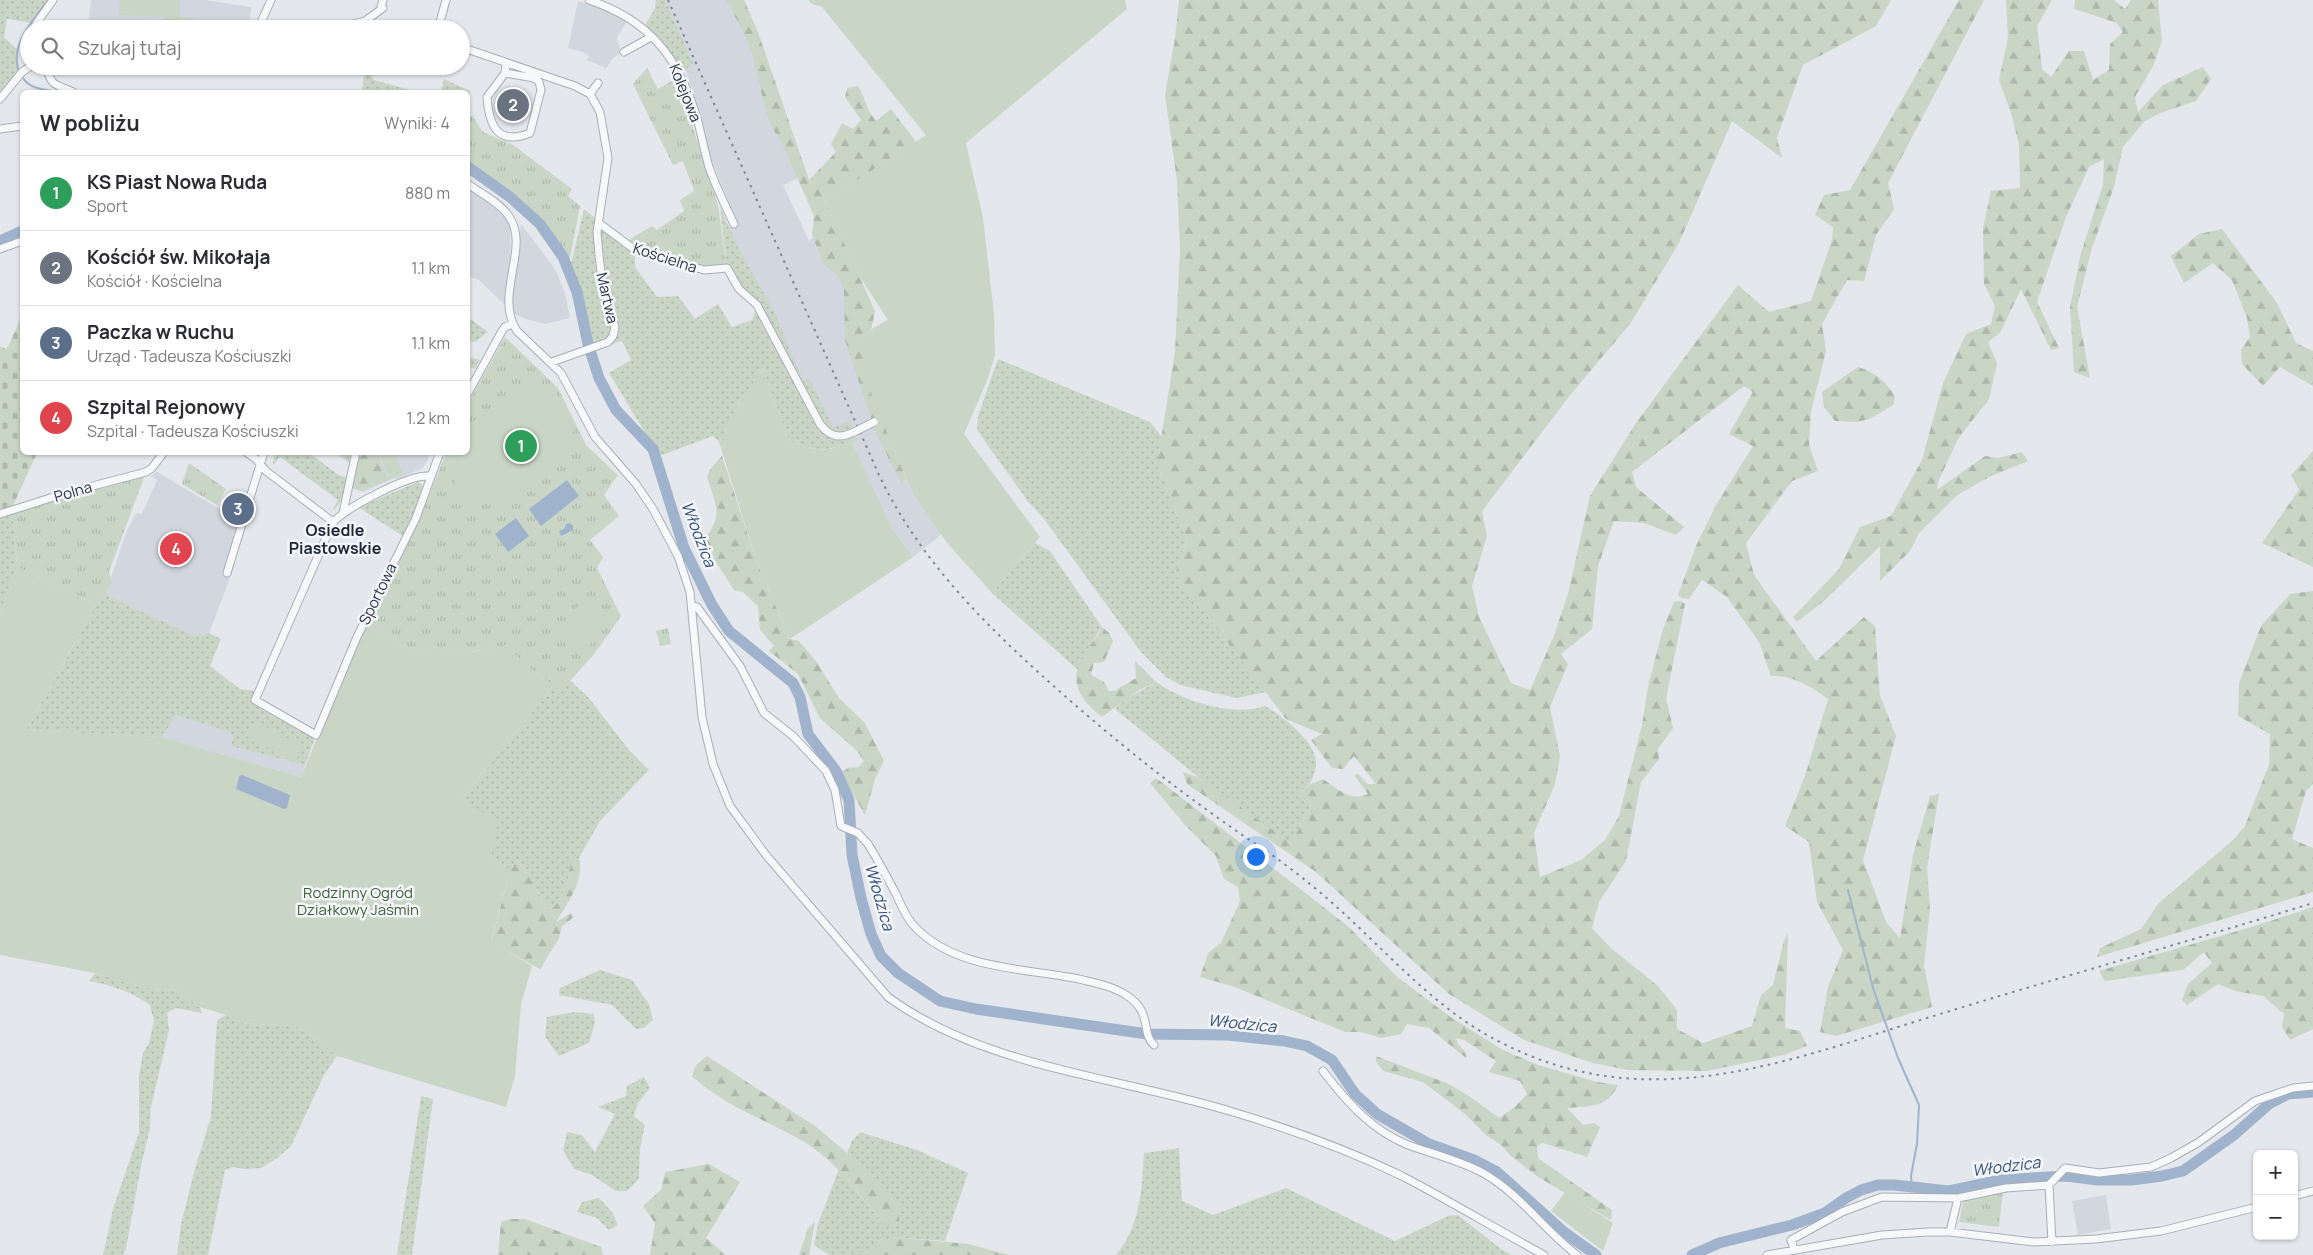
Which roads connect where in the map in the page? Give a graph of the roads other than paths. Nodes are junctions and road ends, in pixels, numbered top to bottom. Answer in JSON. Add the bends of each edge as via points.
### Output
{"nodes":[{"id":1,"x":53,"y":0,"type":"edge"},
{"id":2,"x":271,"y":0,"type":"edge"},
{"id":3,"x":383,"y":0,"type":"edge"},
{"id":4,"x":446,"y":0,"type":"edge"},
{"id":5,"x":589,"y":0,"type":"edge"},
{"id":6,"x":39,"y":20,"type":"edge"},
{"id":7,"x":262,"y":20,"type":"edge"},
{"id":8,"x":366,"y":20,"type":"edge"},
{"id":9,"x":440,"y":20,"type":"edge"},
{"id":10,"x":651,"y":37,"type":"junction"},
{"id":11,"x":470,"y":51,"type":"edge"},
{"id":12,"x":624,"y":52,"type":"dead end"},
{"id":13,"x":506,"y":64,"type":"junction"},
{"id":14,"x":505,"y":72,"type":"junction"},
{"id":15,"x":20,"y":74,"type":"edge"},
{"id":16,"x":48,"y":75,"type":"edge"},
{"id":17,"x":598,"y":83,"type":"dead end"},
{"id":18,"x":68,"y":90,"type":"edge"},
{"id":19,"x":590,"y":94,"type":"junction"},
{"id":20,"x":0,"y":99,"type":"edge"},
{"id":21,"x":20,"y":126,"type":"edge"},
{"id":22,"x":0,"y":129,"type":"edge"},
{"id":23,"x":470,"y":185,"type":"edge"},
{"id":24,"x":599,"y":223,"type":"junction"},
{"id":25,"x":734,"y":224,"type":"dead end"},
{"id":26,"x":20,"y":242,"type":"edge"},
{"id":27,"x":0,"y":249,"type":"edge"},
{"id":28,"x":512,"y":324,"type":"junction"},
{"id":29,"x":552,"y":362,"type":"junction"},
{"id":30,"x":470,"y":389,"type":"edge"},
{"id":31,"x":874,"y":422,"type":"dead end"},
{"id":32,"x":162,"y":455,"type":"edge"},
{"id":33,"x":251,"y":455,"type":"edge"},
{"id":34,"x":263,"y":455,"type":"edge"},
{"id":35,"x":355,"y":455,"type":"edge"},
{"id":36,"x":439,"y":455,"type":"edge"},
{"id":37,"x":260,"y":465,"type":"junction"},
{"id":38,"x":430,"y":476,"type":"junction"},
{"id":39,"x":344,"y":513,"type":"junction"},
{"id":40,"x":0,"y":514,"type":"edge"},
{"id":41,"x":333,"y":522,"type":"junction"},
{"id":42,"x":227,"y":573,"type":"dead end"},
{"id":43,"x":692,"y":606,"type":"junction"},
{"id":44,"x":1152,"y":1043,"type":"dead end"},
{"id":45,"x":1322,"y":1071,"type":"dead end"},
{"id":46,"x":2313,"y":1086,"type":"edge"},
{"id":47,"x":2050,"y":1183,"type":"junction"},
{"id":48,"x":2313,"y":1191,"type":"edge"},
{"id":49,"x":2298,"y":1195,"type":"edge"},
{"id":50,"x":1958,"y":1198,"type":"junction"},
{"id":51,"x":2253,"y":1208,"type":"edge"},
{"id":52,"x":1950,"y":1232,"type":"junction"},
{"id":53,"x":2052,"y":1242,"type":"junction"},
{"id":54,"x":1794,"y":1249,"type":"junction"},
{"id":55,"x":1544,"y":1255,"type":"edge"},
{"id":56,"x":1577,"y":1255,"type":"edge"},
{"id":57,"x":1767,"y":1255,"type":"edge"}],
"edges":[{"from":1,"to":6,"type":"street"},
{"from":2,"to":7,"type":"street"},
{"from":3,"to":8,"type":"street","via":[[383,8]]},
{"from":4,"to":9,"type":"street"},
{"from":5,"to":10,"type":"street","name":"Kolejowa","via":[[638,24]]},
{"from":10,"to":12,"type":"street"},
{"from":10,"to":25,"type":"street","name":"Kolejowa","via":[[671,57],[680,73],[696,115],[710,168]]},
{"from":11,"to":13,"type":"street"},
{"from":13,"to":14,"type":"street"},
{"from":13,"to":19,"type":"street","via":[[554,78]]},
{"from":14,"to":14,"type":"street","via":[[486,97],[489,116],[496,131],[505,137],[520,137],[530,133],[541,90],[534,78]]},
{"from":15,"to":20,"type":"street"},
{"from":16,"to":18,"type":"street","via":[[52,84]]},
{"from":17,"to":19,"type":"street"},
{"from":19,"to":24,"type":"street","via":[[602,118],[608,158]]},
{"from":21,"to":22,"type":"street"},
{"from":23,"to":28,"type":"street","via":[[507,213],[514,225],[516,239],[508,304]]},
{"from":24,"to":29,"type":"street","name":"Martwa","via":[[601,276],[615,327],[613,336],[600,346]]},
{"from":24,"to":31,"type":"street","name":"Kościelna","bridge":true,"via":[[635,250],[704,270],[727,268],[739,289],[757,305],[828,434],[844,437]]},
{"from":26,"to":27,"type":"street"},
{"from":28,"to":29,"type":"street"},
{"from":28,"to":30,"type":"street","via":[[505,327]]},
{"from":29,"to":43,"type":"street","via":[[562,373],[595,436],[653,509],[678,556]]},
{"from":32,"to":40,"type":"street","name":"Polna","via":[[146,472],[66,492]]},
{"from":33,"to":37,"type":"street"},
{"from":34,"to":37,"type":"street"},
{"from":35,"to":39,"type":"street"},
{"from":36,"to":38,"type":"street","name":"Sportowa"},
{"from":37,"to":41,"type":"street"},
{"from":37,"to":42,"type":"street"},
{"from":38,"to":39,"type":"street","via":[[415,478],[365,499]]},
{"from":38,"to":41,"type":"street","name":"Sportowa","via":[[416,518],[357,638],[316,735],[255,700]]},
{"from":39,"to":41,"type":"street"},
{"from":43,"to":44,"type":"street","via":[[697,606],[740,666],[764,713],[793,736],[826,771],[835,790],[841,826],[858,833],[876,857],[909,918],[926,937],[968,959],[1101,984],[1124,994],[1145,1014]]},
{"from":43,"to":55,"type":"street","via":[[702,716],[723,793],[754,840],[819,917],[888,997],[910,1014],[986,1046],[1067,1072],[1225,1109],[1359,1156]]},
{"from":45,"to":56,"type":"street","via":[[1361,1116],[1380,1131],[1405,1144],[1484,1173]]},
{"from":46,"to":47,"type":"street","via":[[2293,1088],[2254,1100],[2193,1145],[2151,1168],[2099,1173],[2065,1168]]},
{"from":47,"to":50,"type":"street"},
{"from":47,"to":53,"type":"street"},
{"from":48,"to":49,"type":"street"},
{"from":50,"to":52,"type":"street"},
{"from":50,"to":54,"type":"street","via":[[1882,1197],[1842,1212],[1791,1240]]},
{"from":51,"to":53,"type":"street","via":[[2160,1231]]},
{"from":52,"to":53,"type":"street"},
{"from":52,"to":54,"type":"street","via":[[1882,1235]]},
{"from":54,"to":57,"type":"street"}]}
